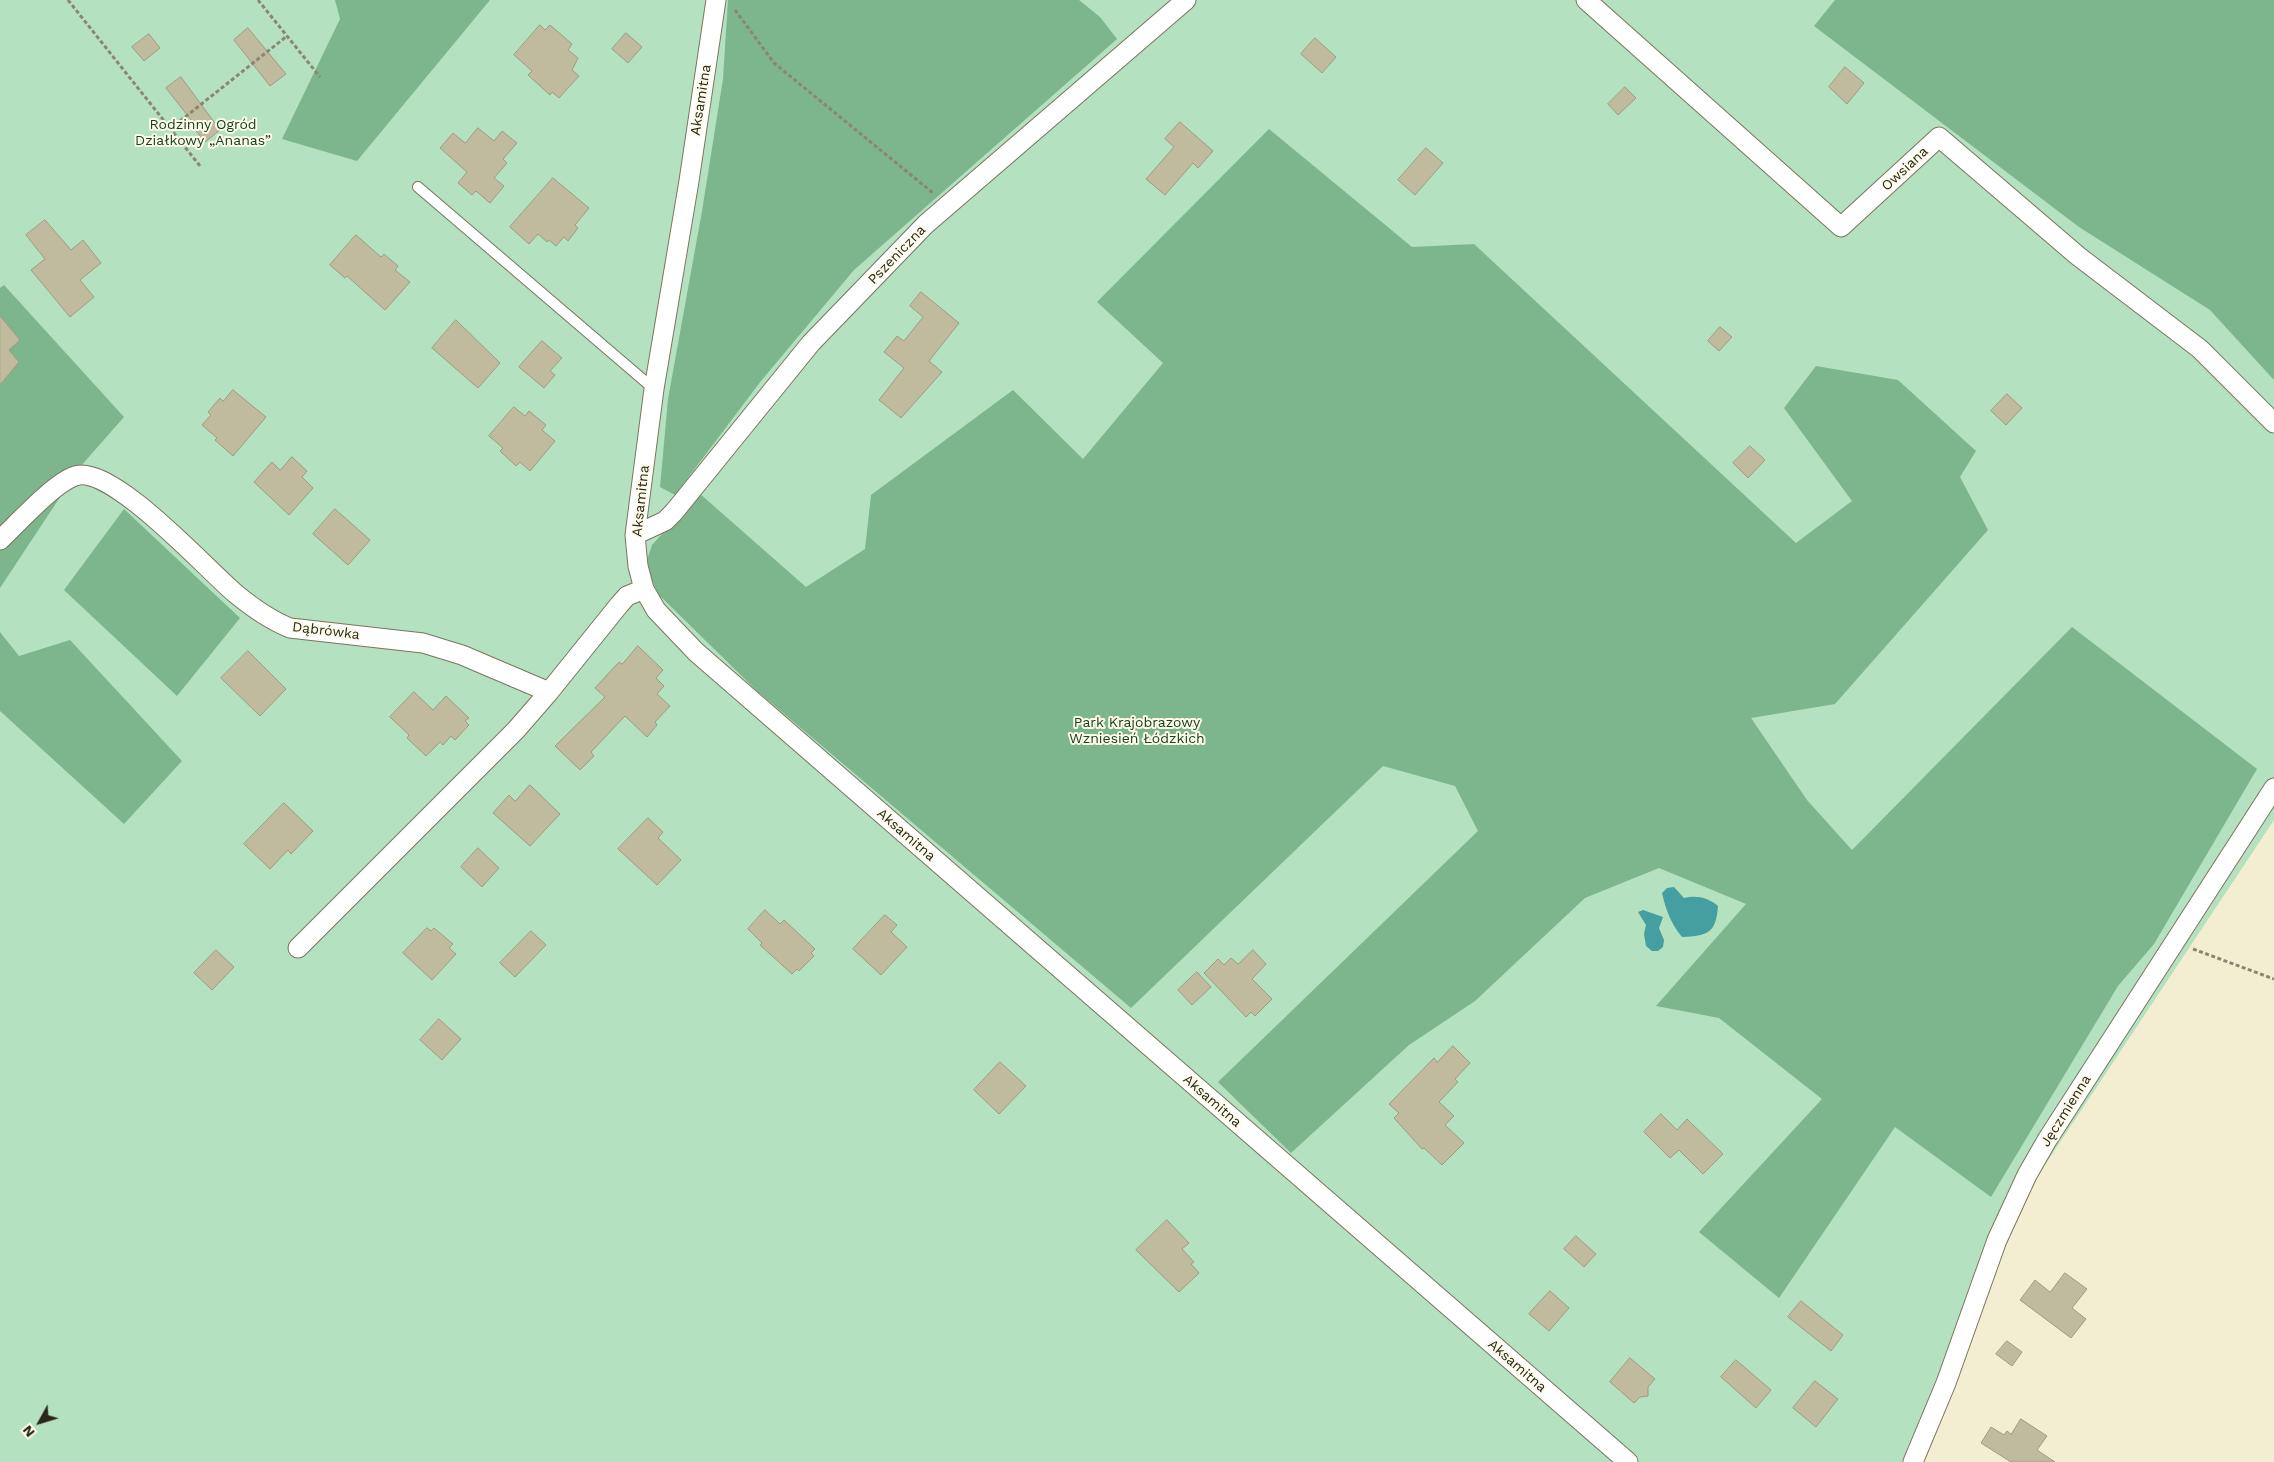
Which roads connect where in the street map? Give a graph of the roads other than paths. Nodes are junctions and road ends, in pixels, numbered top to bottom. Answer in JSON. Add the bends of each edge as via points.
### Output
{"nodes":[{"id":1,"x":1186,"y":0,"type":"edge"},
{"id":2,"x":1586,"y":0,"type":"edge"},
{"id":3,"x":724,"y":4,"type":"edge"},
{"id":4,"x":418,"y":187,"type":"dead end"},
{"id":5,"x":654,"y":389,"type":"junction"},
{"id":6,"x":2274,"y":423,"type":"edge"},
{"id":7,"x":636,"y":536,"type":"junction"},
{"id":8,"x":0,"y":540,"type":"edge"},
{"id":9,"x":644,"y":589,"type":"junction"},
{"id":10,"x":549,"y":692,"type":"junction"},
{"id":11,"x":2274,"y":788,"type":"edge"},
{"id":12,"x":298,"y":948,"type":"dead end"},
{"id":13,"x":1628,"y":1462,"type":"edge"},
{"id":14,"x":1914,"y":1462,"type":"edge"}],
"edges":[{"from":1,"to":7,"type":"street","name":"Pszeniczna","via":[[926,224],[811,343],[674,512]]},
{"from":2,"to":6,"type":"street","name":"Owsiana","via":[[1841,227],[1939,137],[2078,256],[2200,349]]},
{"from":3,"to":5,"type":"street","name":"Aksamitna"},
{"from":4,"to":5,"type":"lane"},
{"from":5,"to":7,"type":"street","name":"Aksamitna"},
{"from":7,"to":9,"type":"street","name":"Aksamitna"},
{"from":8,"to":10,"type":"street","name":"Dąbrówka","via":[[61,484],[76,475],[87,474],[118,488],[235,593],[278,624],[423,643],[462,655]]},
{"from":9,"to":10,"type":"street","via":[[627,596]]},
{"from":9,"to":13,"type":"street","name":"Aksamitna","via":[[656,610],[703,658]]},
{"from":10,"to":12,"type":"street","via":[[516,730]]},
{"from":11,"to":14,"type":"street","name":"Jęczmienna","via":[[2046,1140],[2027,1175],[1997,1240]]}]}
